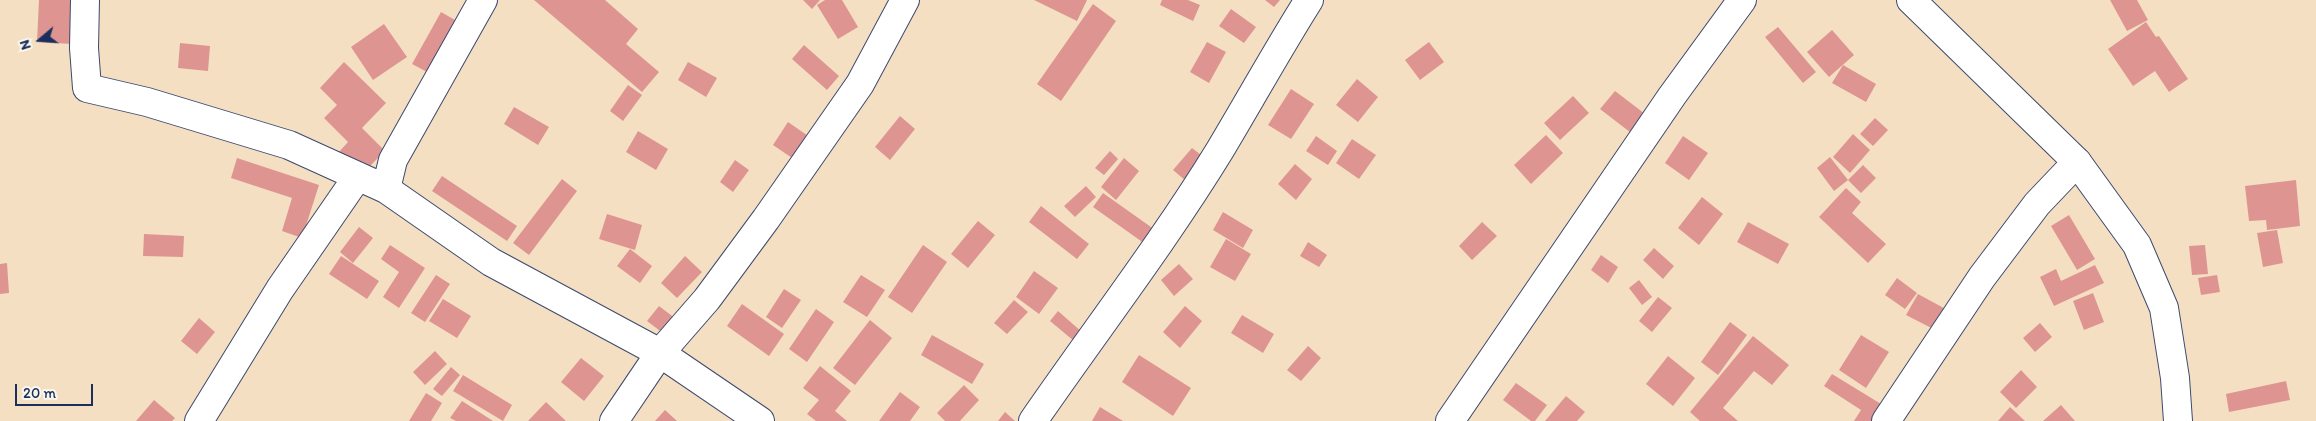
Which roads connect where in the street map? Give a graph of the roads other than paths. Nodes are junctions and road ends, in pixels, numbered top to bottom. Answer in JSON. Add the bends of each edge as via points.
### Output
{"nodes":[{"id":1,"x":85,"y":0,"type":"edge"},
{"id":2,"x":483,"y":0,"type":"edge"},
{"id":3,"x":905,"y":0,"type":"edge"},
{"id":4,"x":1309,"y":0,"type":"edge"},
{"id":5,"x":1742,"y":0,"type":"edge"},
{"id":6,"x":1911,"y":0,"type":"edge"},
{"id":7,"x":2077,"y":162,"type":"junction"},
{"id":8,"x":358,"y":176,"type":"junction"},
{"id":9,"x":386,"y":189,"type":"junction"},
{"id":10,"x":660,"y":353,"type":"junction"},
{"id":11,"x":199,"y":421,"type":"edge"},
{"id":12,"x":614,"y":421,"type":"edge"},
{"id":13,"x":760,"y":421,"type":"edge"},
{"id":14,"x":1032,"y":421,"type":"edge"},
{"id":15,"x":1450,"y":421,"type":"edge"},
{"id":16,"x":1886,"y":421,"type":"edge"},
{"id":17,"x":2178,"y":421,"type":"edge"}],
"edges":[{"from":1,"to":8,"type":"street","via":[[87,88],[147,102],[289,145]]},
{"from":2,"to":9,"type":"street","via":[[393,160]]},
{"from":3,"to":10,"type":"street","via":[[860,84],[707,299]]},
{"from":4,"to":14,"type":"street","via":[[1220,150]]},
{"from":5,"to":15,"type":"street","via":[[1672,96]]},
{"from":6,"to":7,"type":"street"},
{"from":7,"to":16,"type":"street","via":[[2036,204],[1982,277]]},
{"from":7,"to":17,"type":"street","via":[[2137,245],[2164,308]]},
{"from":8,"to":9,"type":"street"},
{"from":8,"to":11,"type":"street","via":[[280,289]]},
{"from":9,"to":10,"type":"street","via":[[491,262]]},
{"from":10,"to":12,"type":"street"},
{"from":10,"to":13,"type":"street"}]}
